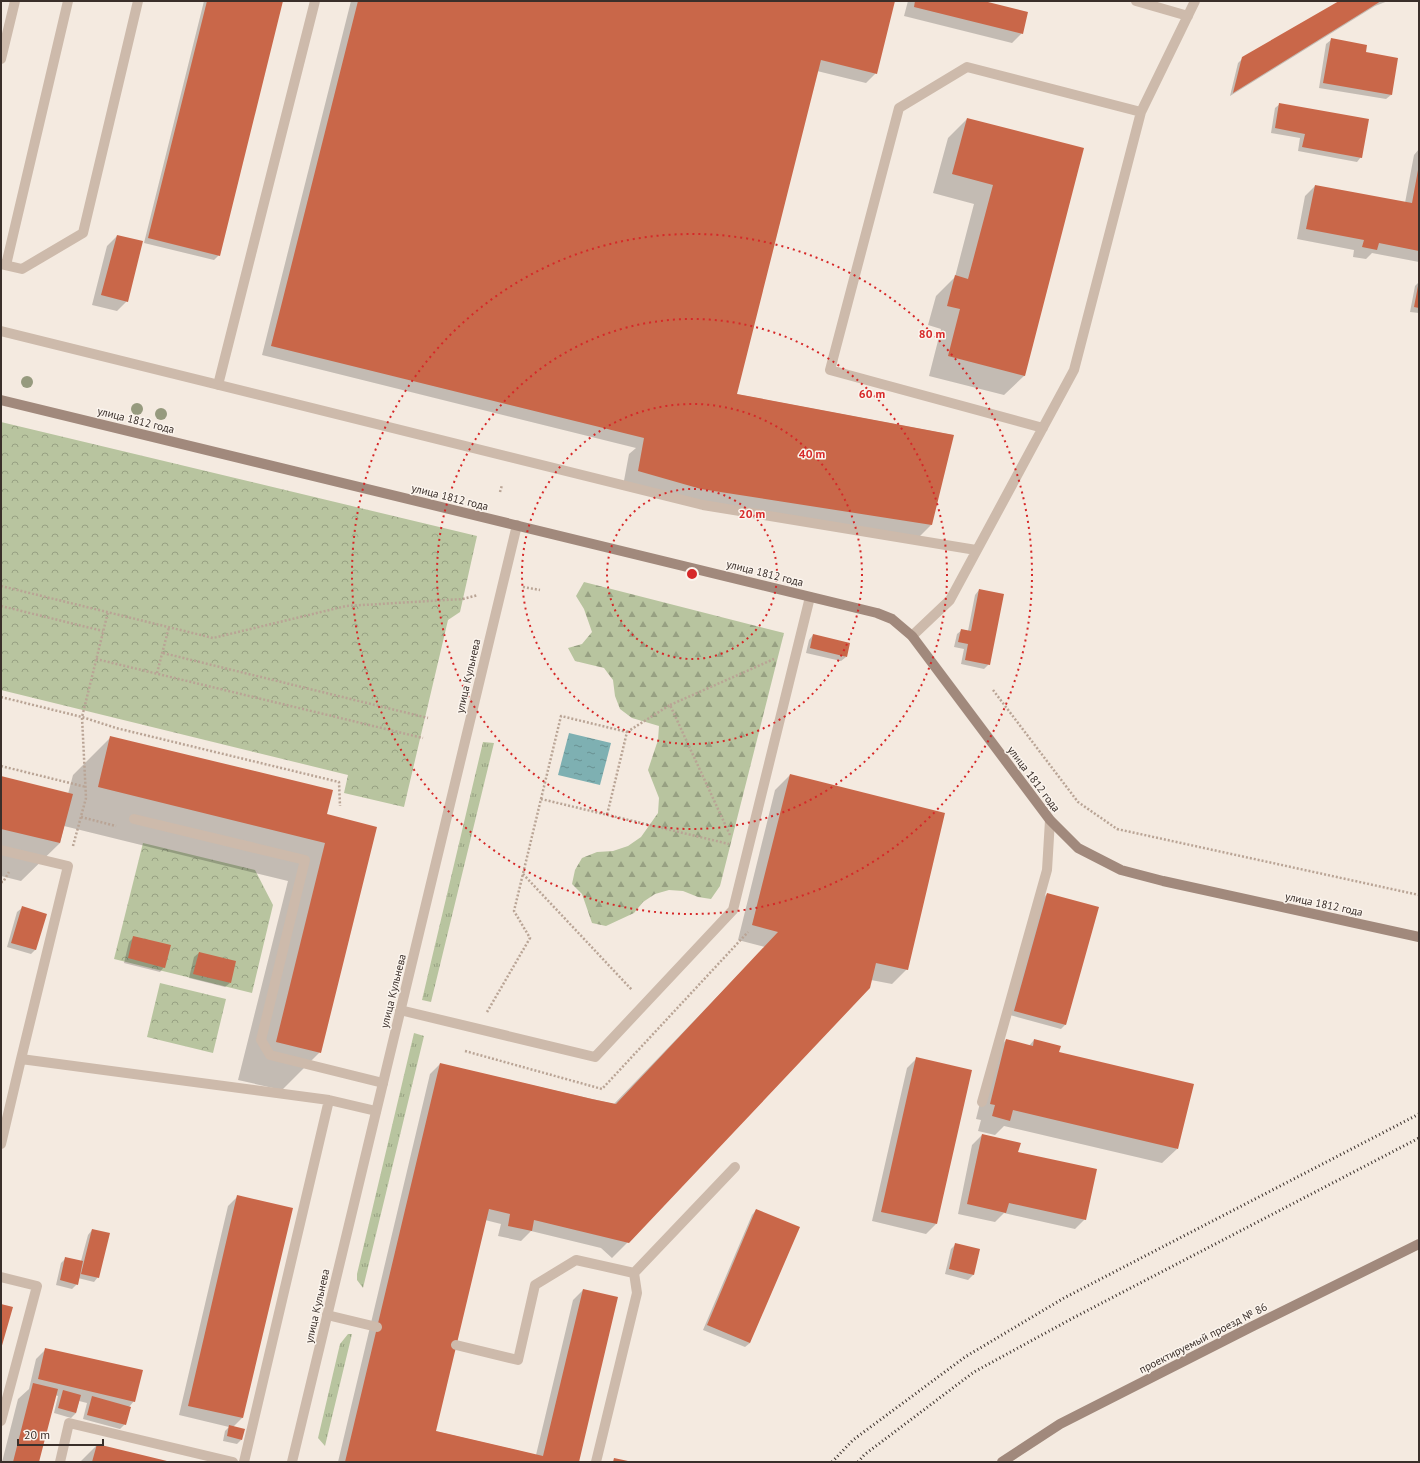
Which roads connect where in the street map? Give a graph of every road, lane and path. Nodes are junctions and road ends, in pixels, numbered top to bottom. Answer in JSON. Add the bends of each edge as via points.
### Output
{"nodes":[{"id":1,"x":14,"y":1,"type":"edge"},
{"id":2,"x":68,"y":1,"type":"edge"},
{"id":3,"x":138,"y":1,"type":"edge"},
{"id":4,"x":315,"y":1,"type":"edge"},
{"id":5,"x":1136,"y":1,"type":"edge"},
{"id":6,"x":1195,"y":1,"type":"edge"},
{"id":7,"x":1188,"y":16,"type":"junction"},
{"id":8,"x":1,"y":58,"type":"edge"},
{"id":9,"x":1141,"y":112,"type":"junction"},
{"id":10,"x":3,"y":264,"type":"edge"},
{"id":11,"x":1,"y":331,"type":"edge"},
{"id":12,"x":218,"y":385,"type":"junction"},
{"id":13,"x":1,"y":400,"type":"edge"},
{"id":14,"x":1043,"y":428,"type":"junction"},
{"id":15,"x":502,"y":485,"type":"dead end"},
{"id":16,"x":500,"y":492,"type":"dead end"},
{"id":17,"x":517,"y":525,"type":"junction"},
{"id":18,"x":976,"y":550,"type":"junction"},
{"id":19,"x":1,"y":586,"type":"edge"},
{"id":20,"x":520,"y":586,"type":"dead end"},
{"id":21,"x":540,"y":590,"type":"dead end"},
{"id":22,"x":478,"y":595,"type":"dead end"},
{"id":23,"x":810,"y":597,"type":"junction"},
{"id":24,"x":1,"y":606,"type":"edge"},
{"id":25,"x":108,"y":612,"type":"junction"},
{"id":26,"x":169,"y":627,"type":"junction"},
{"id":27,"x":103,"y":631,"type":"junction"},
{"id":28,"x":912,"y":636,"type":"junction"},
{"id":29,"x":162,"y":653,"type":"junction"},
{"id":30,"x":778,"y":658,"type":"dead end"},
{"id":31,"x":96,"y":659,"type":"junction"},
{"id":32,"x":157,"y":673,"type":"junction"},
{"id":33,"x":993,"y":690,"type":"dead end"},
{"id":34,"x":1,"y":697,"type":"edge"},
{"id":35,"x":670,"y":705,"type":"junction"},
{"id":36,"x":82,"y":717,"type":"junction"},
{"id":37,"x":428,"y":718,"type":"dead end"},
{"id":38,"x":627,"y":732,"type":"junction"},
{"id":39,"x":423,"y":738,"type":"dead end"},
{"id":40,"x":1,"y":766,"type":"edge"},
{"id":41,"x":86,"y":787,"type":"junction"},
{"id":42,"x":540,"y":799,"type":"junction"},
{"id":43,"x":340,"y":806,"type":"dead end"},
{"id":44,"x":607,"y":815,"type":"junction"},
{"id":45,"x":81,"y":817,"type":"junction"},
{"id":46,"x":134,"y":819,"type":"dead end"},
{"id":47,"x":1050,"y":820,"type":"junction"},
{"id":48,"x":120,"y":827,"type":"dead end"},
{"id":49,"x":735,"y":846,"type":"junction"},
{"id":50,"x":748,"y":849,"type":"junction"},
{"id":51,"x":1,"y":850,"type":"edge"},
{"id":52,"x":68,"y":866,"type":"junction"},
{"id":53,"x":523,"y":874,"type":"junction"},
{"id":54,"x":1419,"y":895,"type":"edge"},
{"id":55,"x":748,"y":932,"type":"dead end"},
{"id":56,"x":1419,"y":937,"type":"edge"},
{"id":57,"x":645,"y":1004,"type":"junction"},
{"id":58,"x":400,"y":1010,"type":"junction"},
{"id":59,"x":477,"y":1029,"type":"junction"},
{"id":60,"x":465,"y":1051,"type":"dead end"},
{"id":61,"x":21,"y":1060,"type":"junction"},
{"id":62,"x":383,"y":1083,"type":"junction"},
{"id":63,"x":330,"y":1100,"type":"junction"},
{"id":64,"x":982,"y":1102,"type":"dead end"},
{"id":65,"x":376,"y":1111,"type":"junction"},
{"id":66,"x":1,"y":1144,"type":"edge"},
{"id":67,"x":735,"y":1167,"type":"dead end"},
{"id":68,"x":1419,"y":1244,"type":"edge"},
{"id":69,"x":634,"y":1273,"type":"junction"},
{"id":70,"x":1,"y":1277,"type":"edge"},
{"id":71,"x":327,"y":1315,"type":"junction"},
{"id":72,"x":377,"y":1327,"type":"dead end"},
{"id":73,"x":456,"y":1345,"type":"dead end"},
{"id":74,"x":1,"y":1421,"type":"edge"},
{"id":75,"x":60,"y":1462,"type":"edge"},
{"id":76,"x":233,"y":1462,"type":"edge"},
{"id":77,"x":244,"y":1462,"type":"edge"},
{"id":78,"x":292,"y":1462,"type":"edge"},
{"id":79,"x":596,"y":1462,"type":"edge"},
{"id":80,"x":1002,"y":1462,"type":"edge"}],
"edges":[{"from":1,"to":8,"type":"street"},
{"from":2,"to":10,"type":"street"},
{"from":3,"to":10,"type":"street","via":[[83,233],[22,269]]},
{"from":4,"to":12,"type":"street"},
{"from":5,"to":7,"type":"street"},
{"from":6,"to":7,"type":"street"},
{"from":7,"to":9,"type":"street"},
{"from":9,"to":14,"type":"street","via":[[1074,370]]},
{"from":9,"to":14,"type":"street","via":[[967,67],[898,108],[830,370]]},
{"from":11,"to":12,"type":"street"},
{"from":12,"to":18,"type":"street","via":[[703,505]]},
{"from":13,"to":17,"type":"street","name":"улица 1812 года"},
{"from":14,"to":18,"type":"street"},
{"from":15,"to":16,"type":"path"},
{"from":17,"to":23,"type":"street","name":"улица 1812 года"},
{"from":17,"to":58,"type":"street","name":"улица Кульнева"},
{"from":18,"to":28,"type":"street","via":[[950,600]]},
{"from":19,"to":25,"type":"path"},
{"from":20,"to":21,"type":"path"},
{"from":22,"to":26,"type":"path","via":[[463,599],[346,606],[213,638]]},
{"from":23,"to":28,"type":"street","name":"улица 1812 года","via":[[877,613],[892,619]]},
{"from":23,"to":50,"type":"street"},
{"from":24,"to":27,"type":"path"},
{"from":25,"to":26,"type":"path"},
{"from":25,"to":27,"type":"path"},
{"from":26,"to":29,"type":"path"},
{"from":27,"to":31,"type":"path"},
{"from":28,"to":47,"type":"street","name":"улица 1812 года"},
{"from":29,"to":32,"type":"path"},
{"from":29,"to":37,"type":"path"},
{"from":30,"to":35,"type":"path"},
{"from":31,"to":32,"type":"path"},
{"from":31,"to":36,"type":"path"},
{"from":32,"to":39,"type":"path"},
{"from":33,"to":54,"type":"path","via":[[1078,802],[1117,829]]},
{"from":34,"to":36,"type":"path"},
{"from":35,"to":38,"type":"path"},
{"from":35,"to":49,"type":"path"},
{"from":36,"to":41,"type":"path"},
{"from":36,"to":43,"type":"path","via":[[116,728],[339,782]]},
{"from":38,"to":42,"type":"path","via":[[561,716]]},
{"from":38,"to":44,"type":"path"},
{"from":40,"to":41,"type":"path"},
{"from":41,"to":45,"type":"path"},
{"from":42,"to":44,"type":"path"},
{"from":42,"to":53,"type":"path"},
{"from":44,"to":49,"type":"path"},
{"from":45,"to":48,"type":"path"},
{"from":45,"to":52,"type":"path"},
{"from":46,"to":62,"type":"street","via":[[305,860],[261,1040],[270,1055]]},
{"from":47,"to":56,"type":"street","name":"улица 1812 года","via":[[1078,848],[1121,870]]},
{"from":47,"to":64,"type":"street","via":[[1047,870]]},
{"from":49,"to":50,"type":"path"},
{"from":50,"to":57,"type":"street","via":[[733,910]]},
{"from":51,"to":52,"type":"street"},
{"from":52,"to":61,"type":"street"},
{"from":53,"to":57,"type":"path"},
{"from":53,"to":59,"type":"path","via":[[514,911],[530,938]]},
{"from":55,"to":60,"type":"path","via":[[602,1088]]},
{"from":57,"to":59,"type":"street","via":[[596,1057]]},
{"from":58,"to":59,"type":"street"},
{"from":58,"to":62,"type":"street","name":"улица Кульнева"},
{"from":61,"to":63,"type":"street"},
{"from":61,"to":66,"type":"street"},
{"from":62,"to":65,"type":"street","name":"улица Кульнева"},
{"from":63,"to":65,"type":"street"},
{"from":63,"to":77,"type":"street"},
{"from":65,"to":71,"type":"street","name":"улица Кульнева"},
{"from":67,"to":69,"type":"street"},
{"from":68,"to":80,"type":"street","name":"проектируемый проезд № 86","via":[[1060,1424]]},
{"from":69,"to":73,"type":"street","via":[[576,1260],[535,1285],[518,1360]]},
{"from":69,"to":79,"type":"street","via":[[637,1293]]},
{"from":70,"to":74,"type":"street","via":[[36,1286]]},
{"from":71,"to":72,"type":"street"},
{"from":71,"to":78,"type":"street","name":"улица Кульнева"},
{"from":75,"to":76,"type":"street","via":[[69,1423]]}]}
